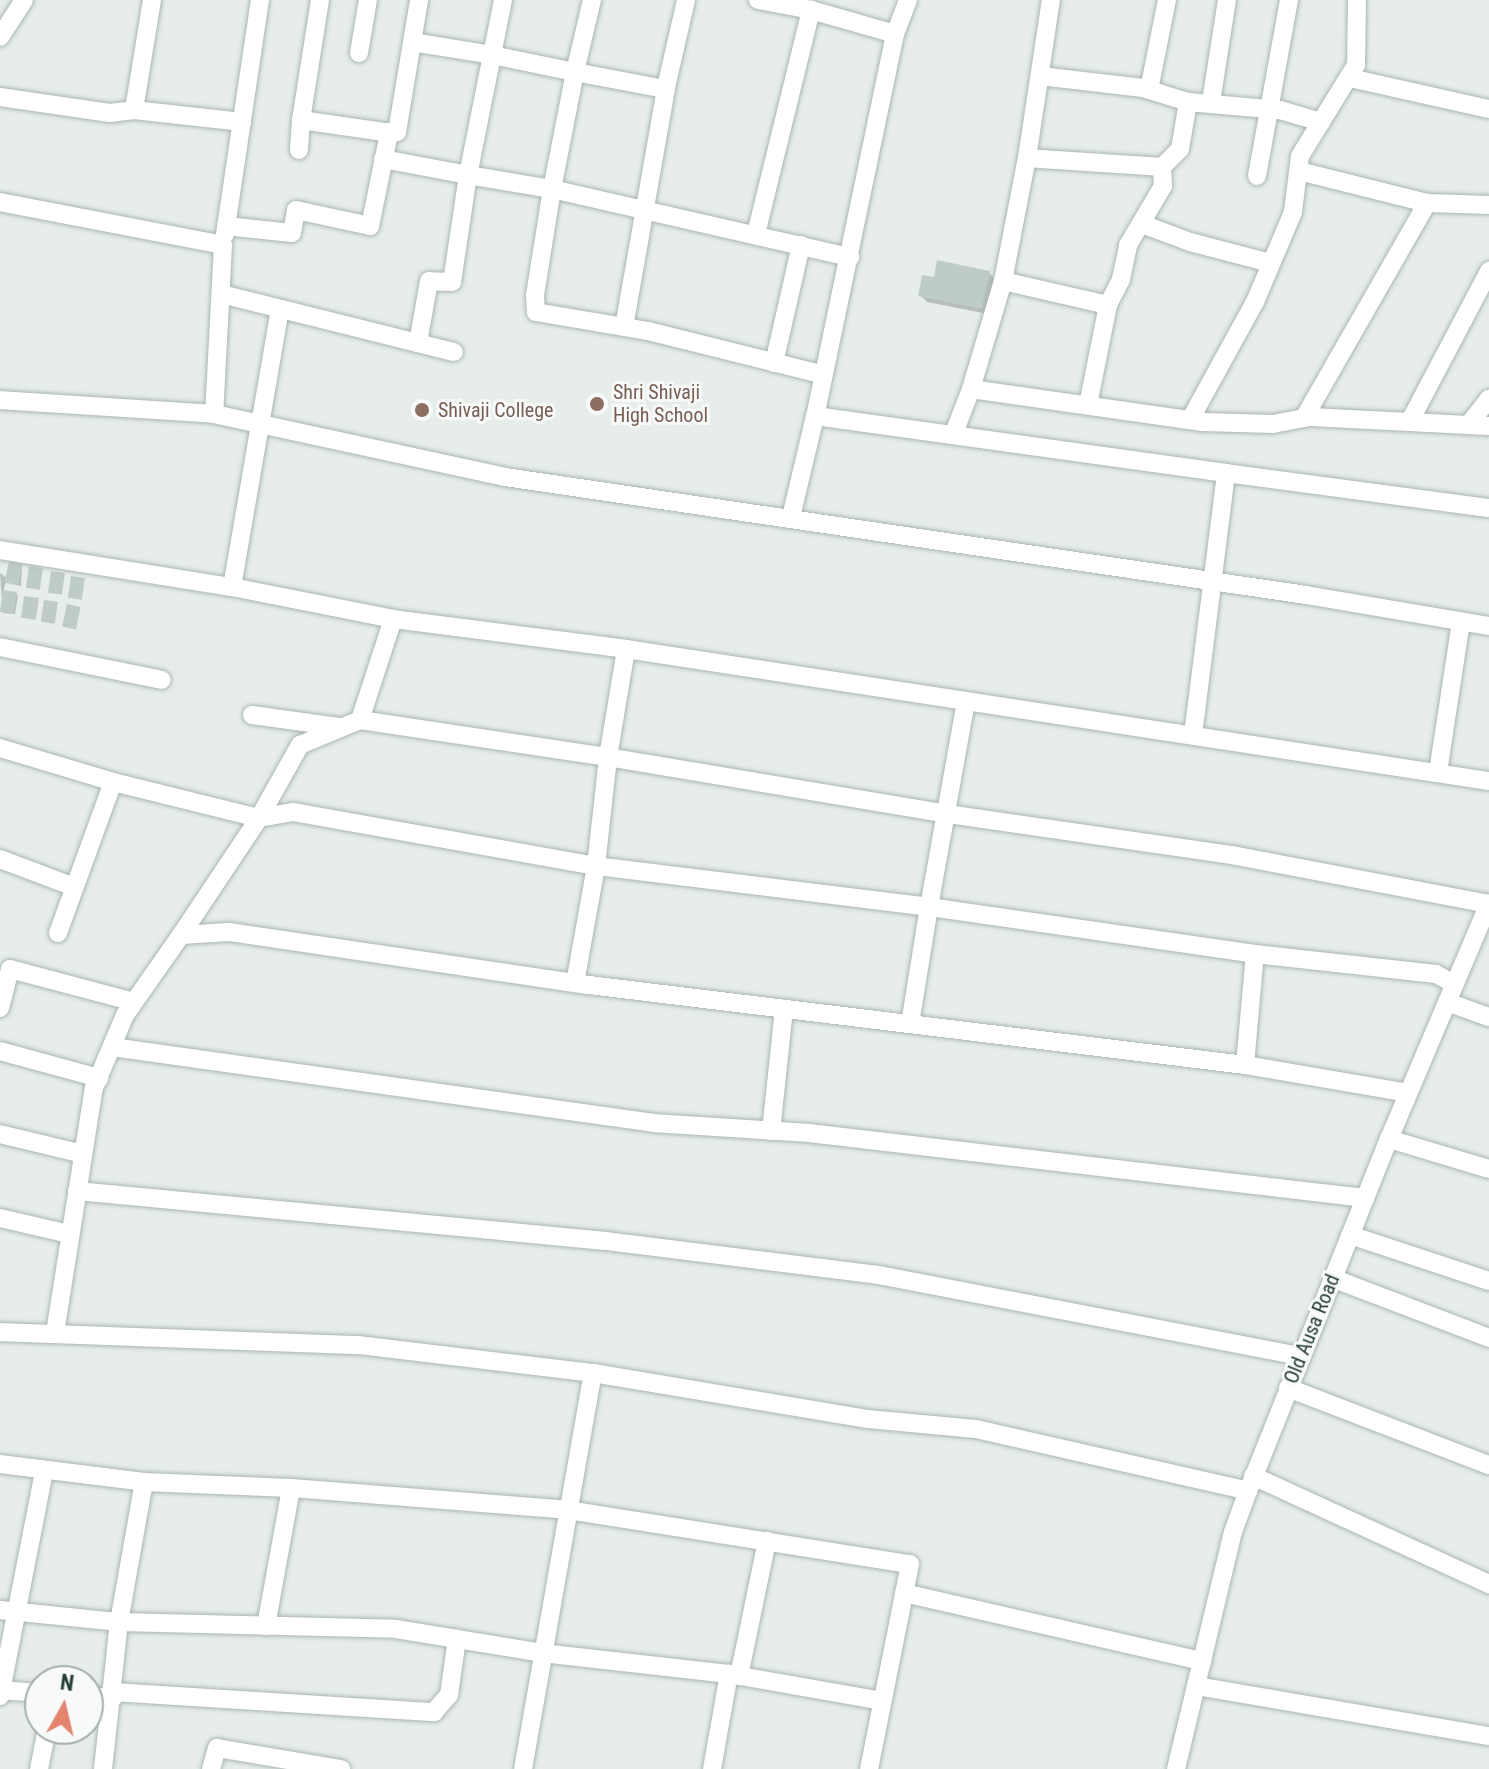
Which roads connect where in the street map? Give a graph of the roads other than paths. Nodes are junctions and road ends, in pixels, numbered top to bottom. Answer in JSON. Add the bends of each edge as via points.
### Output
{"nodes":[{"id":1,"x":24,"y":0,"type":"edge"},
{"id":2,"x":152,"y":0,"type":"edge"},
{"id":3,"x":260,"y":0,"type":"edge"},
{"id":4,"x":320,"y":0,"type":"edge"},
{"id":5,"x":368,"y":0,"type":"edge"},
{"id":6,"x":419,"y":0,"type":"edge"},
{"id":7,"x":503,"y":0,"type":"edge"},
{"id":8,"x":592,"y":0,"type":"edge"},
{"id":9,"x":686,"y":0,"type":"edge"},
{"id":10,"x":758,"y":0,"type":"edge"},
{"id":11,"x":908,"y":0,"type":"edge"},
{"id":12,"x":1051,"y":0,"type":"edge"},
{"id":13,"x":1167,"y":0,"type":"edge"},
{"id":14,"x":1227,"y":0,"type":"edge"},
{"id":15,"x":1289,"y":0,"type":"edge"},
{"id":16,"x":1357,"y":0,"type":"edge"},
{"id":17,"x":811,"y":10,"type":"junction"},
{"id":18,"x":895,"y":34,"type":"junction"},
{"id":19,"x":0,"y":37,"type":"edge"},
{"id":20,"x":412,"y":42,"type":"junction"},
{"id":21,"x":359,"y":53,"type":"dead end"},
{"id":22,"x":492,"y":55,"type":"junction"},
{"id":23,"x":575,"y":72,"type":"junction"},
{"id":24,"x":1040,"y":76,"type":"junction"},
{"id":25,"x":1350,"y":78,"type":"junction"},
{"id":26,"x":665,"y":89,"type":"junction"},
{"id":27,"x":1149,"y":90,"type":"junction"},
{"id":28,"x":0,"y":97,"type":"edge"},
{"id":29,"x":1188,"y":102,"type":"junction"},
{"id":30,"x":1211,"y":102,"type":"junction"},
{"id":31,"x":1269,"y":109,"type":"junction"},
{"id":32,"x":1489,"y":109,"type":"edge"},
{"id":33,"x":134,"y":110,"type":"junction"},
{"id":34,"x":301,"y":120,"type":"junction"},
{"id":35,"x":242,"y":122,"type":"junction"},
{"id":36,"x":1321,"y":122,"type":"junction"},
{"id":37,"x":384,"y":132,"type":"junction"},
{"id":38,"x":299,"y":150,"type":"dead end"},
{"id":39,"x":1027,"y":158,"type":"junction"},
{"id":40,"x":383,"y":159,"type":"junction"},
{"id":41,"x":1162,"y":167,"type":"junction"},
{"id":42,"x":1299,"y":171,"type":"junction"},
{"id":43,"x":468,"y":175,"type":"junction"},
{"id":44,"x":1257,"y":176,"type":"dead end"},
{"id":45,"x":552,"y":189,"type":"junction"},
{"id":46,"x":0,"y":202,"type":"edge"},
{"id":47,"x":1427,"y":203,"type":"junction"},
{"id":48,"x":1489,"y":205,"type":"edge"},
{"id":49,"x":643,"y":207,"type":"junction"},
{"id":50,"x":1142,"y":224,"type":"junction"},
{"id":51,"x":226,"y":226,"type":"junction"},
{"id":52,"x":756,"y":234,"type":"junction"},
{"id":53,"x":223,"y":245,"type":"junction"},
{"id":54,"x":801,"y":245,"type":"junction"},
{"id":55,"x":850,"y":257,"type":"junction"},
{"id":56,"x":1270,"y":263,"type":"junction"},
{"id":57,"x":1489,"y":271,"type":"edge"},
{"id":58,"x":1003,"y":281,"type":"junction"},
{"id":59,"x":221,"y":294,"type":"junction"},
{"id":60,"x":1108,"y":305,"type":"junction"},
{"id":61,"x":280,"y":309,"type":"junction"},
{"id":62,"x":624,"y":327,"type":"junction"},
{"id":63,"x":418,"y":343,"type":"junction"},
{"id":64,"x":454,"y":352,"type":"dead end"},
{"id":65,"x":774,"y":363,"type":"junction"},
{"id":66,"x":824,"y":375,"type":"junction"},
{"id":67,"x":971,"y":389,"type":"junction"},
{"id":68,"x":1489,"y":399,"type":"edge"},
{"id":69,"x":0,"y":400,"type":"edge"},
{"id":70,"x":1088,"y":405,"type":"junction"},
{"id":71,"x":214,"y":414,"type":"junction"},
{"id":72,"x":815,"y":416,"type":"junction"},
{"id":73,"x":1304,"y":418,"type":"junction"},
{"id":74,"x":1190,"y":420,"type":"junction"},
{"id":75,"x":1410,"y":421,"type":"junction"},
{"id":76,"x":261,"y":423,"type":"junction"},
{"id":77,"x":1480,"y":424,"type":"edge"},
{"id":78,"x":954,"y":433,"type":"junction"},
{"id":79,"x":1226,"y":473,"type":"junction"},
{"id":80,"x":1489,"y":508,"type":"edge"},
{"id":81,"x":791,"y":517,"type":"junction"},
{"id":82,"x":0,"y":550,"type":"edge"},
{"id":83,"x":1211,"y":581,"type":"junction"},
{"id":84,"x":232,"y":587,"type":"junction"},
{"id":85,"x":393,"y":619,"type":"junction"},
{"id":86,"x":1461,"y":622,"type":"junction"},
{"id":87,"x":1489,"y":626,"type":"edge"},
{"id":88,"x":0,"y":647,"type":"edge"},
{"id":89,"x":626,"y":649,"type":"junction"},
{"id":90,"x":162,"y":680,"type":"dead end"},
{"id":91,"x":966,"y":702,"type":"junction"},
{"id":92,"x":252,"y":715,"type":"dead end"},
{"id":93,"x":351,"y":724,"type":"junction"},
{"id":94,"x":1193,"y":735,"type":"junction"},
{"id":95,"x":0,"y":748,"type":"edge"},
{"id":96,"x":608,"y":757,"type":"junction"},
{"id":97,"x":1438,"y":772,"type":"junction"},
{"id":98,"x":1489,"y":781,"type":"edge"},
{"id":99,"x":113,"y":782,"type":"junction"},
{"id":100,"x":947,"y":814,"type":"junction"},
{"id":101,"x":259,"y":818,"type":"junction"},
{"id":102,"x":0,"y":859,"type":"edge"},
{"id":103,"x":596,"y":866,"type":"junction"},
{"id":104,"x":74,"y":887,"type":"junction"},
{"id":105,"x":1489,"y":904,"type":"edge"},
{"id":106,"x":929,"y":907,"type":"junction"},
{"id":107,"x":58,"y":933,"type":"dead end"},
{"id":108,"x":181,"y":935,"type":"junction"},
{"id":109,"x":1255,"y":954,"type":"junction"},
{"id":110,"x":5,"y":967,"type":"edge"},
{"id":111,"x":575,"y":983,"type":"junction"},
{"id":112,"x":1454,"y":984,"type":"junction"},
{"id":113,"x":134,"y":1002,"type":"junction"},
{"id":114,"x":1447,"y":1002,"type":"junction"},
{"id":115,"x":0,"y":1008,"type":"edge"},
{"id":116,"x":784,"y":1009,"type":"junction"},
{"id":117,"x":1489,"y":1017,"type":"edge"},
{"id":118,"x":910,"y":1024,"type":"junction"},
{"id":119,"x":112,"y":1047,"type":"junction"},
{"id":120,"x":0,"y":1051,"type":"edge"},
{"id":121,"x":1245,"y":1065,"type":"junction"},
{"id":122,"x":99,"y":1078,"type":"junction"},
{"id":123,"x":1408,"y":1093,"type":"junction"},
{"id":124,"x":771,"y":1131,"type":"junction"},
{"id":125,"x":0,"y":1134,"type":"edge"},
{"id":126,"x":1389,"y":1139,"type":"junction"},
{"id":127,"x":83,"y":1154,"type":"junction"},
{"id":128,"x":1489,"y":1169,"type":"edge"},
{"id":129,"x":77,"y":1191,"type":"junction"},
{"id":130,"x":1365,"y":1198,"type":"junction"},
{"id":131,"x":0,"y":1218,"type":"edge"},
{"id":132,"x":69,"y":1234,"type":"junction"},
{"id":133,"x":1350,"y":1235,"type":"junction"},
{"id":134,"x":1332,"y":1278,"type":"junction"},
{"id":135,"x":1489,"y":1281,"type":"edge"},
{"id":136,"x":0,"y":1332,"type":"edge"},
{"id":137,"x":55,"y":1333,"type":"junction"},
{"id":138,"x":1489,"y":1338,"type":"edge"},
{"id":139,"x":1301,"y":1356,"type":"junction"},
{"id":140,"x":593,"y":1373,"type":"junction"},
{"id":141,"x":1288,"y":1388,"type":"junction"},
{"id":142,"x":0,"y":1464,"type":"edge"},
{"id":143,"x":1489,"y":1465,"type":"edge"},
{"id":144,"x":44,"y":1471,"type":"junction"},
{"id":145,"x":144,"y":1482,"type":"junction"},
{"id":146,"x":1250,"y":1484,"type":"junction"},
{"id":147,"x":291,"y":1488,"type":"junction"},
{"id":148,"x":568,"y":1510,"type":"junction"},
{"id":149,"x":767,"y":1541,"type":"junction"},
{"id":150,"x":1489,"y":1584,"type":"edge"},
{"id":151,"x":904,"y":1593,"type":"junction"},
{"id":152,"x":9,"y":1611,"type":"edge"},
{"id":153,"x":119,"y":1622,"type":"junction"},
{"id":154,"x":266,"y":1626,"type":"junction"},
{"id":155,"x":457,"y":1639,"type":"junction"},
{"id":156,"x":542,"y":1653,"type":"junction"},
{"id":157,"x":1202,"y":1661,"type":"junction"},
{"id":158,"x":734,"y":1675,"type":"junction"},
{"id":159,"x":1196,"y":1686,"type":"junction"},
{"id":160,"x":0,"y":1692,"type":"edge"},
{"id":161,"x":24,"y":1693,"type":"edge"},
{"id":162,"x":104,"y":1695,"type":"edge"},
{"id":163,"x":113,"y":1695,"type":"junction"},
{"id":164,"x":882,"y":1701,"type":"junction"},
{"id":165,"x":1489,"y":1736,"type":"edge"},
{"id":166,"x":44,"y":1745,"type":"edge"},
{"id":167,"x":290,"y":1765,"type":"edge"},
{"id":168,"x":39,"y":1769,"type":"edge"},
{"id":169,"x":103,"y":1769,"type":"edge"},
{"id":170,"x":211,"y":1769,"type":"edge"},
{"id":171,"x":341,"y":1769,"type":"edge"},
{"id":172,"x":523,"y":1769,"type":"edge"},
{"id":173,"x":712,"y":1769,"type":"edge"},
{"id":174,"x":869,"y":1769,"type":"edge"},
{"id":175,"x":1176,"y":1769,"type":"edge"}],
"edges":[{"from":1,"to":19,"type":"street"},
{"from":2,"to":33,"type":"street"},
{"from":3,"to":35,"type":"street"},
{"from":4,"to":34,"type":"street"},
{"from":5,"to":21,"type":"street"},
{"from":6,"to":20,"type":"street"},
{"from":7,"to":22,"type":"street"},
{"from":8,"to":23,"type":"street"},
{"from":9,"to":26,"type":"street"},
{"from":10,"to":17,"type":"street"},
{"from":11,"to":18,"type":"street"},
{"from":12,"to":24,"type":"street"},
{"from":13,"to":27,"type":"street"},
{"from":14,"to":30,"type":"street"},
{"from":15,"to":31,"type":"street"},
{"from":16,"to":25,"type":"street","via":[[1356,65]]},
{"from":17,"to":18,"type":"street"},
{"from":17,"to":52,"type":"street"},
{"from":18,"to":55,"type":"street"},
{"from":20,"to":22,"type":"street"},
{"from":20,"to":37,"type":"street","via":[[397,132]]},
{"from":22,"to":23,"type":"street"},
{"from":22,"to":43,"type":"street"},
{"from":23,"to":26,"type":"street"},
{"from":23,"to":45,"type":"street"},
{"from":24,"to":27,"type":"street"},
{"from":24,"to":39,"type":"street"},
{"from":25,"to":32,"type":"street"},
{"from":25,"to":36,"type":"street"},
{"from":26,"to":49,"type":"street"},
{"from":27,"to":29,"type":"street"},
{"from":28,"to":33,"type":"street","via":[[110,113]]},
{"from":29,"to":30,"type":"street"},
{"from":29,"to":41,"type":"street","via":[[1180,149]]},
{"from":30,"to":31,"type":"street"},
{"from":31,"to":36,"type":"street"},
{"from":31,"to":44,"type":"street"},
{"from":33,"to":35,"type":"street"},
{"from":34,"to":37,"type":"street"},
{"from":34,"to":38,"type":"street"},
{"from":35,"to":51,"type":"street"},
{"from":36,"to":42,"type":"street","via":[[1300,156]]},
{"from":37,"to":40,"type":"street","via":[[388,138]]},
{"from":39,"to":41,"type":"street"},
{"from":39,"to":58,"type":"street"},
{"from":40,"to":43,"type":"street"},
{"from":40,"to":51,"type":"street","via":[[370,226],[296,210],[292,233]]},
{"from":41,"to":50,"type":"street","via":[[1163,186]]},
{"from":42,"to":47,"type":"street"},
{"from":42,"to":56,"type":"street","via":[[1293,212]]},
{"from":43,"to":45,"type":"street"},
{"from":43,"to":63,"type":"street","via":[[452,282],[429,281]]},
{"from":45,"to":49,"type":"street"},
{"from":45,"to":62,"type":"street","via":[[536,312]]},
{"from":46,"to":53,"type":"street"},
{"from":47,"to":48,"type":"street"},
{"from":47,"to":73,"type":"street"},
{"from":49,"to":52,"type":"street"},
{"from":49,"to":62,"type":"street"},
{"from":50,"to":56,"type":"street"},
{"from":50,"to":60,"type":"street","via":[[1128,245],[1121,279]]},
{"from":51,"to":53,"type":"street"},
{"from":52,"to":54,"type":"street"},
{"from":53,"to":59,"type":"street"},
{"from":54,"to":55,"type":"street"},
{"from":54,"to":65,"type":"street"},
{"from":55,"to":66,"type":"street"},
{"from":56,"to":74,"type":"street","via":[[1255,302]]},
{"from":57,"to":75,"type":"street"},
{"from":58,"to":60,"type":"street"},
{"from":58,"to":67,"type":"street"},
{"from":59,"to":61,"type":"street"},
{"from":59,"to":71,"type":"street"},
{"from":60,"to":70,"type":"street"},
{"from":61,"to":63,"type":"street"},
{"from":61,"to":76,"type":"street"},
{"from":62,"to":65,"type":"street"},
{"from":63,"to":64,"type":"street"},
{"from":65,"to":66,"type":"street"},
{"from":66,"to":72,"type":"street"},
{"from":67,"to":70,"type":"street"},
{"from":67,"to":78,"type":"street"},
{"from":68,"to":77,"type":"street"},
{"from":69,"to":71,"type":"street"},
{"from":70,"to":74,"type":"street"},
{"from":71,"to":76,"type":"street"},
{"from":72,"to":78,"type":"street"},
{"from":72,"to":81,"type":"street"},
{"from":73,"to":74,"type":"street","via":[[1273,424]]},
{"from":73,"to":75,"type":"street"},
{"from":75,"to":77,"type":"street"},
{"from":76,"to":81,"type":"street","via":[[505,477]]},
{"from":76,"to":84,"type":"street"},
{"from":78,"to":79,"type":"street"},
{"from":79,"to":80,"type":"street"},
{"from":79,"to":83,"type":"street"},
{"from":81,"to":83,"type":"street"},
{"from":82,"to":84,"type":"street"},
{"from":83,"to":86,"type":"street"},
{"from":83,"to":94,"type":"street"},
{"from":84,"to":85,"type":"street"},
{"from":85,"to":89,"type":"street"},
{"from":85,"to":93,"type":"street"},
{"from":86,"to":87,"type":"street"},
{"from":86,"to":97,"type":"street"},
{"from":88,"to":90,"type":"street"},
{"from":89,"to":91,"type":"street"},
{"from":89,"to":96,"type":"street"},
{"from":91,"to":94,"type":"street"},
{"from":91,"to":100,"type":"street"},
{"from":92,"to":93,"type":"street"},
{"from":93,"to":96,"type":"street"},
{"from":93,"to":101,"type":"street","via":[[300,745]]},
{"from":94,"to":97,"type":"street"},
{"from":95,"to":99,"type":"street"},
{"from":96,"to":100,"type":"street"},
{"from":96,"to":103,"type":"street"},
{"from":97,"to":98,"type":"street"},
{"from":99,"to":101,"type":"street"},
{"from":99,"to":104,"type":"street"},
{"from":100,"to":105,"type":"street","via":[[1232,855]]},
{"from":100,"to":106,"type":"street"},
{"from":101,"to":103,"type":"street","via":[[293,812]]},
{"from":101,"to":108,"type":"street"},
{"from":102,"to":104,"type":"street"},
{"from":103,"to":106,"type":"street"},
{"from":103,"to":111,"type":"street"},
{"from":104,"to":107,"type":"street"},
{"from":105,"to":112,"type":"street","name":"Old Ausa Road"},
{"from":106,"to":109,"type":"street"},
{"from":106,"to":118,"type":"street"},
{"from":108,"to":111,"type":"street","via":[[229,932]]},
{"from":108,"to":113,"type":"street"},
{"from":109,"to":112,"type":"street","via":[[1436,974]]},
{"from":109,"to":121,"type":"street"},
{"from":110,"to":113,"type":"street"},
{"from":110,"to":115,"type":"street"},
{"from":111,"to":116,"type":"street"},
{"from":112,"to":114,"type":"street","name":"Old Ausa Road"},
{"from":113,"to":119,"type":"street"},
{"from":114,"to":117,"type":"street"},
{"from":114,"to":123,"type":"street","name":"Old Ausa Road"},
{"from":116,"to":118,"type":"street"},
{"from":116,"to":124,"type":"street"},
{"from":118,"to":121,"type":"street"},
{"from":119,"to":122,"type":"street"},
{"from":119,"to":124,"type":"street","via":[[654,1123]]},
{"from":120,"to":122,"type":"street"},
{"from":121,"to":123,"type":"street"},
{"from":122,"to":127,"type":"street"},
{"from":123,"to":126,"type":"street","name":"Old Ausa Road"},
{"from":124,"to":130,"type":"street"},
{"from":125,"to":127,"type":"street"},
{"from":126,"to":128,"type":"street"},
{"from":126,"to":130,"type":"street","name":"Old Ausa Road"},
{"from":127,"to":129,"type":"street"},
{"from":129,"to":132,"type":"street"},
{"from":129,"to":139,"type":"street","via":[[606,1241],[879,1275]]},
{"from":130,"to":133,"type":"street","name":"Old Ausa Road"},
{"from":131,"to":132,"type":"street"},
{"from":132,"to":137,"type":"street"},
{"from":133,"to":134,"type":"street","name":"Old Ausa Road"},
{"from":133,"to":135,"type":"street"},
{"from":134,"to":138,"type":"street"},
{"from":134,"to":139,"type":"street","name":"Old Ausa Road"},
{"from":136,"to":137,"type":"street"},
{"from":137,"to":140,"type":"street","via":[[358,1345]]},
{"from":139,"to":141,"type":"street","name":"Old Ausa Road"},
{"from":140,"to":146,"type":"street","via":[[868,1419],[976,1429]]},
{"from":140,"to":148,"type":"street"},
{"from":141,"to":143,"type":"street"},
{"from":141,"to":146,"type":"street","name":"Old Ausa Road"},
{"from":142,"to":144,"type":"street"},
{"from":144,"to":145,"type":"street"},
{"from":144,"to":152,"type":"street"},
{"from":145,"to":147,"type":"street"},
{"from":145,"to":153,"type":"street"},
{"from":146,"to":150,"type":"street"},
{"from":146,"to":157,"type":"street","name":"Old Ausa Road"},
{"from":147,"to":148,"type":"street"},
{"from":147,"to":154,"type":"street"},
{"from":148,"to":149,"type":"street"},
{"from":148,"to":156,"type":"street"},
{"from":149,"to":151,"type":"street","via":[[910,1564]]},
{"from":149,"to":158,"type":"street"},
{"from":151,"to":157,"type":"street"},
{"from":151,"to":164,"type":"street"},
{"from":152,"to":153,"type":"street"},
{"from":152,"to":160,"type":"street"},
{"from":153,"to":154,"type":"street"},
{"from":153,"to":163,"type":"street"},
{"from":154,"to":155,"type":"street","via":[[396,1629]]},
{"from":155,"to":156,"type":"street"},
{"from":155,"to":163,"type":"street","via":[[449,1695],[434,1712]]},
{"from":156,"to":158,"type":"street"},
{"from":156,"to":172,"type":"street"},
{"from":157,"to":159,"type":"street","name":"Old Ausa Road"},
{"from":158,"to":164,"type":"street"},
{"from":158,"to":173,"type":"street"},
{"from":159,"to":165,"type":"street"},
{"from":159,"to":175,"type":"street","name":"Old Ausa Road"},
{"from":160,"to":161,"type":"street"},
{"from":162,"to":163,"type":"street"},
{"from":163,"to":169,"type":"street"},
{"from":164,"to":174,"type":"street"},
{"from":166,"to":168,"type":"street"},
{"from":167,"to":170,"type":"street","via":[[217,1748]]},
{"from":167,"to":171,"type":"street"}]}
